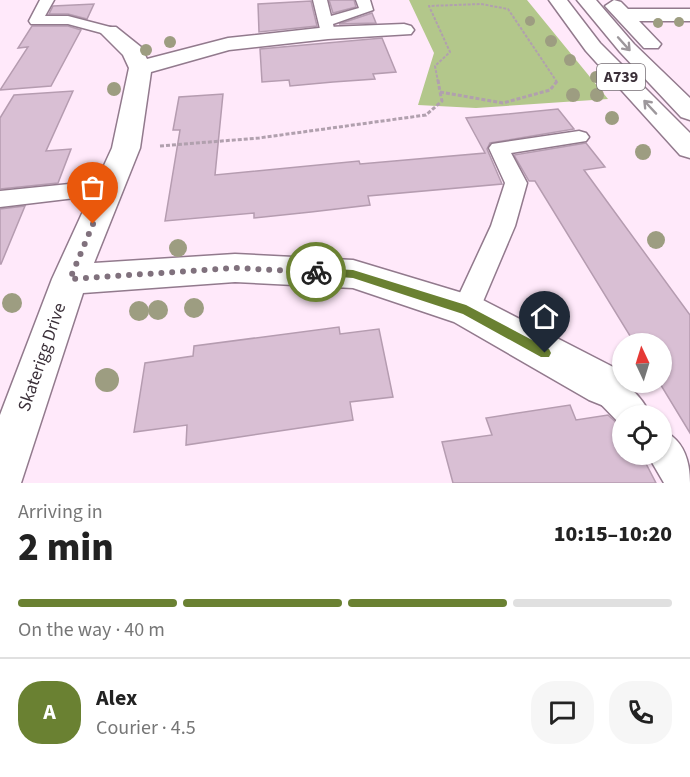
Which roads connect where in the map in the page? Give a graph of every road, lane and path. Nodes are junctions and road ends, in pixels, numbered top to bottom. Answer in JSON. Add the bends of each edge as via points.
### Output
{"nodes":[{"id":1,"x":47,"y":0,"type":"edge"},
{"id":2,"x":320,"y":0,"type":"edge"},
{"id":3,"x":363,"y":0,"type":"edge"},
{"id":4,"x":558,"y":0,"type":"edge"},
{"id":5,"x":586,"y":0,"type":"edge"},
{"id":6,"x":609,"y":0,"type":"edge"},
{"id":7,"x":622,"y":15,"type":"junction"},
{"id":8,"x":690,"y":15,"type":"edge"},
{"id":9,"x":327,"y":27,"type":"junction"},
{"id":10,"x":404,"y":30,"type":"dead end"},
{"id":11,"x":109,"y":32,"type":"joint"},
{"id":12,"x":651,"y":44,"type":"dead end"},
{"id":13,"x":140,"y":68,"type":"junction"},
{"id":14,"x":440,"y":92,"type":"junction"},
{"id":15,"x":690,"y":112,"type":"edge"},
{"id":16,"x":579,"y":137,"type":"dead end"},
{"id":17,"x":126,"y":148,"type":"junction"},
{"id":18,"x":690,"y":150,"type":"edge"},
{"id":19,"x":109,"y":188,"type":"junction"},
{"id":20,"x":0,"y":199,"type":"edge"},
{"id":21,"x":70,"y":279,"type":"junction"},
{"id":22,"x":466,"y":310,"type":"junction"},
{"id":23,"x":604,"y":385,"type":"joint"},
{"id":24,"x":624,"y":405,"type":"edge"},
{"id":25,"x":672,"y":463,"type":"edge"},
{"id":26,"x":0,"y":477,"type":"edge"},
{"id":27,"x":684,"y":483,"type":"edge"}],
"edges":[{"from":1,"to":11,"type":"lane","via":[[36,21],[68,20]]},
{"from":2,"to":9,"type":"lane"},
{"from":3,"to":9,"type":"lane","via":[[366,10]]},
{"from":18,"to":4,"type":"street","number":"A739","one_way":true,"via":[[593,47]]},
{"from":5,"to":15,"type":"street","number":"A739","one_way":true},
{"from":6,"to":7,"type":"street"},
{"from":7,"to":8,"type":"street"},
{"from":7,"to":12,"type":"street"},
{"from":9,"to":10,"type":"street"},
{"from":9,"to":13,"type":"street","via":[[228,44]]},
{"from":11,"to":13,"type":"street","via":[[133,52]]},
{"from":13,"to":17,"type":"street","name":"Skaterigg Drive"},
{"from":14,"to":14,"type":"path","via":[[435,66],[450,52],[429,6],[481,4],[508,9],[558,80],[550,90],[503,103]]},
{"from":14,"to":17,"type":"path","via":[[442,101],[426,115],[259,138]]},
{"from":16,"to":22,"type":"lane","via":[[499,148],[516,183],[503,226]]},
{"from":17,"to":19,"type":"street","name":"Skaterigg Drive"},
{"from":19,"to":20,"type":"lane"},
{"from":19,"to":21,"type":"street","name":"Skaterigg Drive"},
{"from":21,"to":22,"type":"street","via":[[235,268],[353,274]]},
{"from":21,"to":26,"type":"street","name":"Skaterigg Drive"},
{"from":22,"to":23,"type":"street"},
{"from":23,"to":24,"type":"lane"},
{"from":25,"to":27,"type":"lane"}]}
